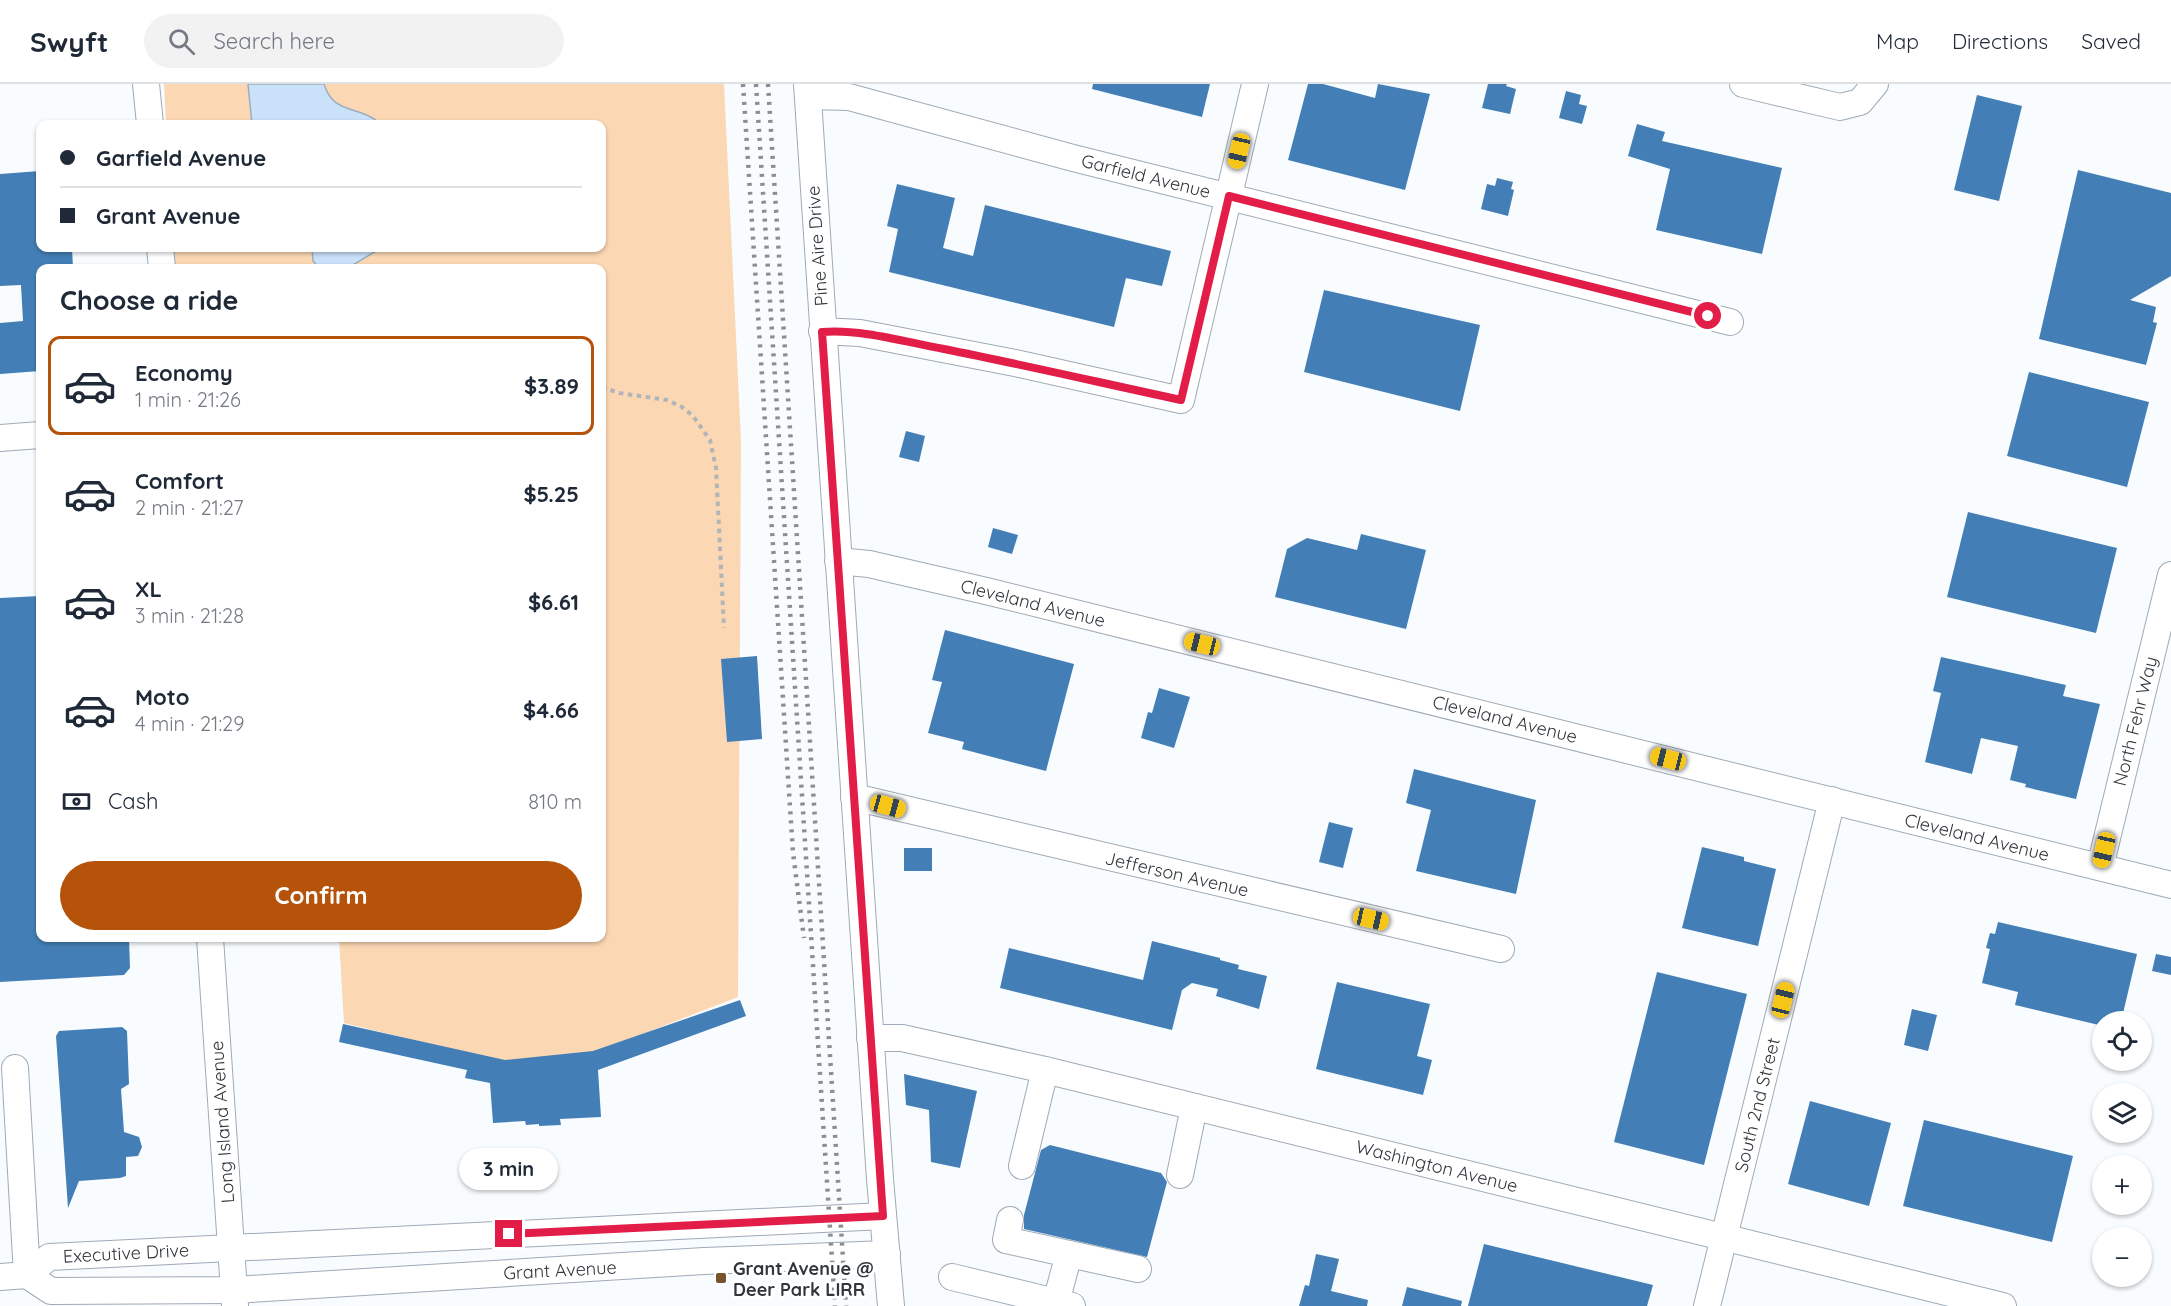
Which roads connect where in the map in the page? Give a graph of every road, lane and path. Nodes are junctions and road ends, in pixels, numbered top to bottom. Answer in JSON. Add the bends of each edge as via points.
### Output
{"nodes":[{"id":1,"x":146,"y":84,"type":"edge"},
{"id":2,"x":1255,"y":84,"type":"edge"},
{"id":3,"x":1743,"y":84,"type":"edge"},
{"id":4,"x":807,"y":90,"type":"edge"},
{"id":5,"x":1868,"y":93,"type":"edge"},
{"id":6,"x":150,"y":120,"type":"edge"},
{"id":7,"x":1229,"y":196,"type":"junction"},
{"id":8,"x":1730,"y":322,"type":"dead end"},
{"id":9,"x":822,"y":332,"type":"junction"},
{"id":10,"x":606,"y":388,"type":"edge"},
{"id":11,"x":36,"y":435,"type":"edge"},
{"id":12,"x":0,"y":438,"type":"edge"},
{"id":13,"x":838,"y":561,"type":"junction"},
{"id":14,"x":2171,"y":575,"type":"edge"},
{"id":15,"x":724,"y":627,"type":"dead end"},
{"id":16,"x":854,"y":797,"type":"junction"},
{"id":17,"x":1832,"y":800,"type":"junction"},
{"id":18,"x":2100,"y":867,"type":"junction"},
{"id":19,"x":2171,"y":885,"type":"edge"},
{"id":20,"x":210,"y":942,"type":"edge"},
{"id":21,"x":1501,"y":950,"type":"dead end"},
{"id":22,"x":870,"y":1038,"type":"junction"},
{"id":23,"x":15,"y":1068,"type":"dead end"},
{"id":24,"x":1045,"y":1070,"type":"junction"},
{"id":25,"x":1194,"y":1107,"type":"junction"},
{"id":26,"x":1022,"y":1166,"type":"dead end"},
{"id":27,"x":1180,"y":1175,"type":"dead end"},
{"id":28,"x":883,"y":1216,"type":"junction"},
{"id":29,"x":1010,"y":1220,"type":"dead end"},
{"id":30,"x":1725,"y":1236,"type":"junction"},
{"id":31,"x":231,"y":1248,"type":"junction"},
{"id":32,"x":887,"y":1254,"type":"junction"},
{"id":33,"x":1069,"y":1254,"type":"junction"},
{"id":34,"x":1138,"y":1269,"type":"dead end"},
{"id":35,"x":27,"y":1275,"type":"junction"},
{"id":36,"x":0,"y":1277,"type":"edge"},
{"id":37,"x":952,"y":1277,"type":"dead end"},
{"id":38,"x":234,"y":1298,"type":"edge"},
{"id":39,"x":1064,"y":1304,"type":"edge"},
{"id":40,"x":891,"y":1306,"type":"edge"},
{"id":41,"x":1707,"y":1306,"type":"edge"},
{"id":42,"x":2003,"y":1306,"type":"edge"}],
"edges":[{"from":1,"to":6,"type":"street"},
{"from":2,"to":7,"type":"street"},
{"from":3,"to":5,"type":"street","via":[[1840,107]]},
{"from":4,"to":7,"type":"street","name":"Garfield Avenue","via":[[849,97]]},
{"from":4,"to":9,"type":"street","name":"Pine Aire Drive"},
{"from":7,"to":8,"type":"street","name":"Garfield Avenue"},
{"from":7,"to":9,"type":"street","via":[[1181,400],[882,337]]},
{"from":9,"to":13,"type":"street","name":"Pine Aire Drive"},
{"from":10,"to":15,"type":"path","via":[[675,404],[693,416],[710,440],[716,468]]},
{"from":11,"to":12,"type":"street"},
{"from":13,"to":16,"type":"street","name":"Pine Aire Drive"},
{"from":13,"to":17,"type":"street","name":"Cleveland Avenue","via":[[869,564],[996,594]]},
{"from":14,"to":18,"type":"street","name":"North Fehr Way"},
{"from":16,"to":21,"type":"street","name":"Jefferson Avenue"},
{"from":16,"to":22,"type":"street","name":"Pine Aire Drive"},
{"from":17,"to":18,"type":"street","name":"Cleveland Avenue"},
{"from":17,"to":30,"type":"street","name":"South 2nd Street"},
{"from":18,"to":19,"type":"street","name":"Cleveland Avenue"},
{"from":20,"to":31,"type":"street","name":"Long Island Avenue"},
{"from":22,"to":24,"type":"street","name":"Washington Avenue","via":[[902,1038]]},
{"from":22,"to":28,"type":"street","name":"Pine Aire Drive"},
{"from":23,"to":35,"type":"street"},
{"from":24,"to":25,"type":"street","name":"Washington Avenue"},
{"from":24,"to":26,"type":"street"},
{"from":25,"to":27,"type":"street"},
{"from":25,"to":30,"type":"street","name":"Washington Avenue"},
{"from":28,"to":31,"type":"street"},
{"from":28,"to":32,"type":"street","name":"Pine Aire Drive"},
{"from":29,"to":33,"type":"street","via":[[1006,1240]]},
{"from":30,"to":41,"type":"street","name":"South 2nd Street"},
{"from":30,"to":42,"type":"street","name":"Washington Avenue"},
{"from":31,"to":35,"type":"street","name":"Executive Drive","via":[[49,1257]]},
{"from":31,"to":38,"type":"street","name":"Long Island Avenue"},
{"from":32,"to":38,"type":"street","name":"Grant Avenue","via":[[704,1261]]},
{"from":32,"to":40,"type":"street","name":"Pine Aire Drive"},
{"from":33,"to":34,"type":"street"},
{"from":33,"to":39,"type":"street"},
{"from":35,"to":36,"type":"street"},
{"from":35,"to":38,"type":"street","name":"Executive Drive","via":[[51,1291]]},
{"from":37,"to":39,"type":"street"}]}
